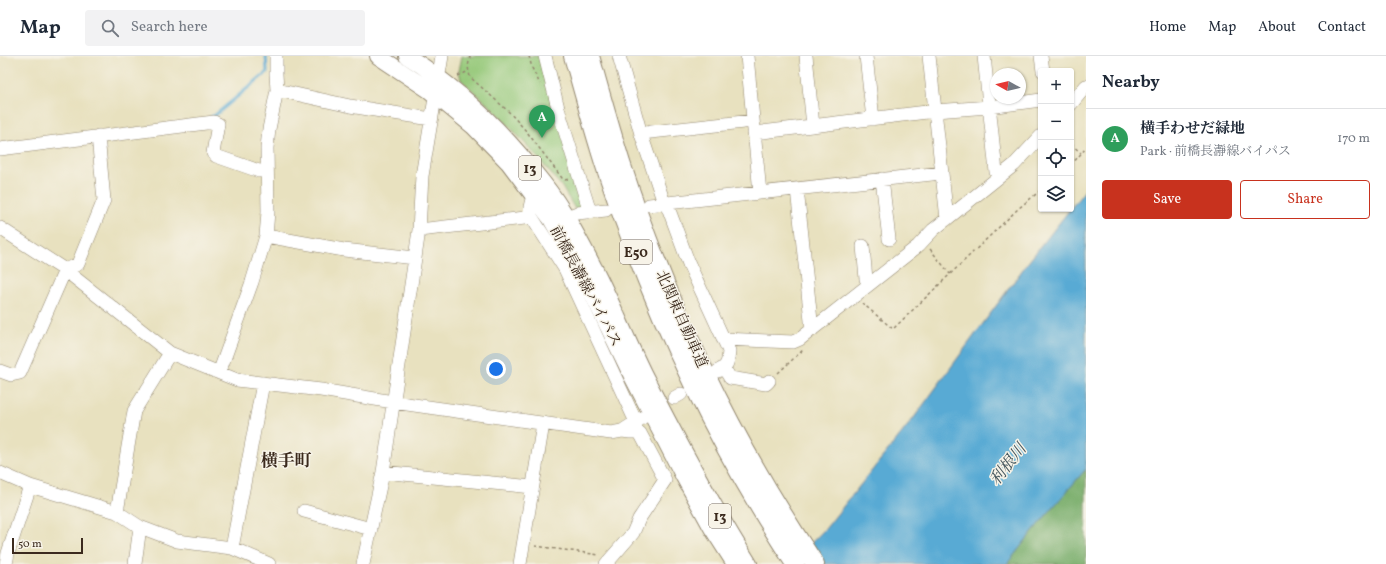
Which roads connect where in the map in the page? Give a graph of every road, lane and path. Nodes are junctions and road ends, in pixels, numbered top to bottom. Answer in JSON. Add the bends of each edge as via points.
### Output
{"nodes":[{"id":1,"x":276,"y":56,"type":"edge"},
{"id":2,"x":378,"y":56,"type":"edge"},
{"id":3,"x":407,"y":56,"type":"edge"},
{"id":4,"x":442,"y":56,"type":"edge"},
{"id":5,"x":451,"y":56,"type":"edge"},
{"id":6,"x":470,"y":56,"type":"edge"},
{"id":7,"x":529,"y":56,"type":"edge"},
{"id":8,"x":545,"y":56,"type":"edge"},
{"id":9,"x":573,"y":56,"type":"edge"},
{"id":10,"x":590,"y":56,"type":"edge"},
{"id":11,"x":619,"y":56,"type":"edge"},
{"id":12,"x":747,"y":56,"type":"edge"},
{"id":13,"x":806,"y":56,"type":"edge"},
{"id":14,"x":866,"y":56,"type":"edge"},
{"id":15,"x":929,"y":56,"type":"edge"},
{"id":16,"x":984,"y":56,"type":"edge"},
{"id":17,"x":1041,"y":56,"type":"edge"},
{"id":18,"x":1042,"y":68,"type":"edge"},
{"id":19,"x":469,"y":71,"type":"junction"},
{"id":20,"x":447,"y":79,"type":"junction"},
{"id":21,"x":1086,"y":86,"type":"edge"},
{"id":22,"x":542,"y":89,"type":"dead end"},
{"id":23,"x":277,"y":90,"type":"junction"},
{"id":24,"x":439,"y":98,"type":"junction"},
{"id":25,"x":1038,"y":100,"type":"edge"},
{"id":26,"x":1074,"y":100,"type":"edge"},
{"id":27,"x":989,"y":107,"type":"junction"},
{"id":28,"x":935,"y":111,"type":"junction"},
{"id":29,"x":431,"y":119,"type":"junction"},
{"id":30,"x":873,"y":119,"type":"junction"},
{"id":31,"x":813,"y":126,"type":"junction"},
{"id":32,"x":754,"y":127,"type":"junction"},
{"id":33,"x":642,"y":134,"type":"junction"},
{"id":34,"x":98,"y":136,"type":"junction"},
{"id":35,"x":1038,"y":139,"type":"edge"},
{"id":36,"x":1074,"y":147,"type":"edge"},
{"id":37,"x":1086,"y":148,"type":"edge"},
{"id":38,"x":0,"y":149,"type":"edge"},
{"id":39,"x":1081,"y":153,"type":"junction"},
{"id":40,"x":1074,"y":161,"type":"edge"},
{"id":41,"x":267,"y":171,"type":"junction"},
{"id":42,"x":941,"y":173,"type":"junction"},
{"id":43,"x":570,"y":174,"type":"dead end"},
{"id":44,"x":999,"y":177,"type":"junction"},
{"id":45,"x":882,"y":179,"type":"junction"},
{"id":46,"x":797,"y":189,"type":"junction"},
{"id":47,"x":760,"y":192,"type":"junction"},
{"id":48,"x":1038,"y":192,"type":"edge"},
{"id":49,"x":533,"y":195,"type":"junction"},
{"id":50,"x":664,"y":203,"type":"junction"},
{"id":51,"x":649,"y":205,"type":"dead end"},
{"id":52,"x":606,"y":210,"type":"dead end"},
{"id":53,"x":590,"y":212,"type":"junction"},
{"id":54,"x":531,"y":216,"type":"junction"},
{"id":55,"x":566,"y":217,"type":"junction"},
{"id":56,"x":947,"y":219,"type":"junction"},
{"id":57,"x":0,"y":228,"type":"edge"},
{"id":58,"x":419,"y":230,"type":"junction"},
{"id":59,"x":266,"y":236,"type":"junction"},
{"id":60,"x":889,"y":239,"type":"dead end"},
{"id":61,"x":923,"y":240,"type":"junction"},
{"id":62,"x":863,"y":246,"type":"dead end"},
{"id":63,"x":415,"y":258,"type":"junction"},
{"id":64,"x":65,"y":270,"type":"junction"},
{"id":65,"x":950,"y":274,"type":"junction"},
{"id":66,"x":869,"y":284,"type":"junction"},
{"id":67,"x":859,"y":300,"type":"dead end"},
{"id":68,"x":812,"y":330,"type":"junction"},
{"id":69,"x":723,"y":339,"type":"junction"},
{"id":70,"x":170,"y":353,"type":"junction"},
{"id":71,"x":0,"y":371,"type":"edge"},
{"id":72,"x":219,"y":373,"type":"junction"},
{"id":73,"x":769,"y":381,"type":"dead end"},
{"id":74,"x":263,"y":383,"type":"junction"},
{"id":75,"x":393,"y":402,"type":"junction"},
{"id":76,"x":543,"y":424,"type":"junction"},
{"id":77,"x":622,"y":431,"type":"junction"},
{"id":78,"x":727,"y":433,"type":"junction"},
{"id":79,"x":383,"y":472,"type":"junction"},
{"id":80,"x":0,"y":473,"type":"edge"},
{"id":81,"x":688,"y":473,"type":"junction"},
{"id":82,"x":30,"y":486,"type":"junction"},
{"id":83,"x":532,"y":487,"type":"junction"},
{"id":84,"x":304,"y":511,"type":"dead end"},
{"id":85,"x":117,"y":512,"type":"junction"},
{"id":86,"x":140,"y":527,"type":"junction"},
{"id":87,"x":371,"y":529,"type":"junction"},
{"id":88,"x":523,"y":544,"type":"junction"},
{"id":89,"x":232,"y":548,"type":"junction"},
{"id":90,"x":610,"y":560,"type":"edge"},
{"id":91,"x":6,"y":564,"type":"edge"},
{"id":92,"x":135,"y":564,"type":"edge"},
{"id":93,"x":269,"y":564,"type":"edge"},
{"id":94,"x":364,"y":564,"type":"edge"},
{"id":95,"x":520,"y":564,"type":"edge"},
{"id":96,"x":735,"y":564,"type":"edge"},
{"id":97,"x":749,"y":564,"type":"edge"},
{"id":98,"x":795,"y":564,"type":"edge"},
{"id":99,"x":815,"y":564,"type":"edge"}],
"edges":[{"from":1,"to":23,"type":"street"},
{"from":2,"to":24,"type":"main road","name":"前橋長瀞線バイパス","number":"13"},
{"from":3,"to":20,"type":"main road","name":"前橋長瀞線バイパス","number":"13"},
{"from":4,"to":20,"type":"street"},
{"from":5,"to":20,"type":"street"},
{"from":6,"to":19,"type":"path"},
{"from":7,"to":22,"type":"path"},
{"from":8,"to":53,"type":"street","via":[[559,112]]},
{"from":9,"to":78,"type":"highway","name":"北関東自動車道","number":"E50","via":[[606,168],[640,261],[680,357]]},
{"from":10,"to":78,"type":"highway","name":"北関東自動車道","number":"E50","via":[[621,164],[641,220]]},
{"from":11,"to":33,"type":"street"},
{"from":12,"to":32,"type":"street"},
{"from":13,"to":31,"type":"street"},
{"from":14,"to":30,"type":"street"},
{"from":15,"to":28,"type":"street"},
{"from":16,"to":27,"type":"street"},
{"from":17,"to":18,"type":"street"},
{"from":19,"to":20,"type":"path"},
{"from":19,"to":43,"type":"path","via":[[470,77],[527,132],[562,178],[565,180]]},
{"from":20,"to":24,"type":"street"},
{"from":20,"to":55,"type":"main road","name":"前橋長瀞線バイパス","number":"13","via":[[494,126],[544,184]]},
{"from":21,"to":26,"type":"street"},
{"from":23,"to":29,"type":"street","via":[[350,106]]},
{"from":23,"to":41,"type":"street","via":[[269,128]]},
{"from":24,"to":29,"type":"street"},
{"from":24,"to":49,"type":"main road","name":"前橋長瀞線バイパス","number":"13","via":[[488,141],[509,163]]},
{"from":24,"to":58,"type":"street","via":[[427,191]]},
{"from":25,"to":27,"type":"street"},
{"from":27,"to":28,"type":"street"},
{"from":27,"to":44,"type":"street","via":[[996,172]]},
{"from":28,"to":30,"type":"street"},
{"from":28,"to":42,"type":"street"},
{"from":29,"to":58,"type":"street","via":[[422,176]]},
{"from":30,"to":31,"type":"street"},
{"from":31,"to":32,"type":"street"},
{"from":32,"to":33,"type":"street"},
{"from":32,"to":47,"type":"street"},
{"from":33,"to":50,"type":"street"},
{"from":34,"to":38,"type":"street"},
{"from":34,"to":41,"type":"street","via":[[214,122],[218,124],[213,152],[216,156]]},
{"from":34,"to":64,"type":"street","via":[[104,200],[78,264]]},
{"from":35,"to":44,"type":"street"},
{"from":36,"to":39,"type":"path"},
{"from":37,"to":39,"type":"path"},
{"from":39,"to":40,"type":"path"},
{"from":41,"to":59,"type":"street"},
{"from":42,"to":45,"type":"street"},
{"from":42,"to":56,"type":"street"},
{"from":44,"to":56,"type":"street"},
{"from":45,"to":46,"type":"street"},
{"from":45,"to":60,"type":"street"},
{"from":46,"to":47,"type":"street"},
{"from":46,"to":68,"type":"street"},
{"from":47,"to":50,"type":"street"},
{"from":48,"to":65,"type":"path"},
{"from":49,"to":54,"type":"street"},
{"from":49,"to":81,"type":"main road","name":"前橋長瀞線バイパス","number":"13","via":[[551,219],[583,275],[631,374]]},
{"from":50,"to":51,"type":"street"},
{"from":50,"to":69,"type":"street"},
{"from":52,"to":53,"type":"street"},
{"from":53,"to":55,"type":"street"},
{"from":54,"to":58,"type":"street"},
{"from":54,"to":77,"type":"street","via":[[565,269],[639,420]]},
{"from":55,"to":81,"type":"main road","name":"前橋長瀞線バイパス","number":"13","via":[[594,268]]},
{"from":56,"to":61,"type":"street"},
{"from":57,"to":64,"type":"street"},
{"from":58,"to":63,"type":"street"},
{"from":59,"to":63,"type":"street","via":[[344,250]]},
{"from":59,"to":72,"type":"street"},
{"from":61,"to":65,"type":"path"},
{"from":61,"to":66,"type":"street"},
{"from":62,"to":66,"type":"street","via":[[866,279]]},
{"from":63,"to":75,"type":"street"},
{"from":64,"to":70,"type":"street"},
{"from":64,"to":71,"type":"street","via":[[20,373],[10,375]]},
{"from":65,"to":67,"type":"path","via":[[893,329]]},
{"from":66,"to":68,"type":"street"},
{"from":68,"to":69,"type":"street","via":[[793,342]]},
{"from":69,"to":73,"type":"street","via":[[729,351],[728,362],[721,370],[730,378],[766,384]]},
{"from":70,"to":72,"type":"street"},
{"from":70,"to":85,"type":"street","via":[[134,411]]},
{"from":72,"to":74,"type":"street","via":[[237,380]]},
{"from":74,"to":75,"type":"street"},
{"from":74,"to":89,"type":"street"},
{"from":75,"to":76,"type":"street"},
{"from":75,"to":79,"type":"street"},
{"from":76,"to":77,"type":"street","via":[[611,433]]},
{"from":76,"to":83,"type":"street"},
{"from":77,"to":90,"type":"street","via":[[640,433],[666,480],[639,519],[633,533]]},
{"from":78,"to":98,"type":"highway","name":"北関東自動車道","number":"E50","via":[[753,495]]},
{"from":78,"to":99,"type":"highway","name":"北関東自動車道","number":"E50","via":[[768,488]]},
{"from":79,"to":83,"type":"street"},
{"from":79,"to":87,"type":"street"},
{"from":80,"to":82,"type":"street"},
{"from":81,"to":96,"type":"main road","name":"前橋長瀞線バイパス","number":"13","via":[[712,528]]},
{"from":81,"to":97,"type":"main road","name":"前橋長瀞線バイパス","number":"13"},
{"from":82,"to":85,"type":"street"},
{"from":82,"to":91,"type":"street"},
{"from":83,"to":88,"type":"street"},
{"from":84,"to":87,"type":"street"},
{"from":85,"to":86,"type":"street"},
{"from":86,"to":89,"type":"street","via":[[177,541]]},
{"from":86,"to":92,"type":"street"},
{"from":87,"to":94,"type":"street"},
{"from":88,"to":90,"type":"path"},
{"from":88,"to":95,"type":"street"},
{"from":89,"to":93,"type":"street"}]}
